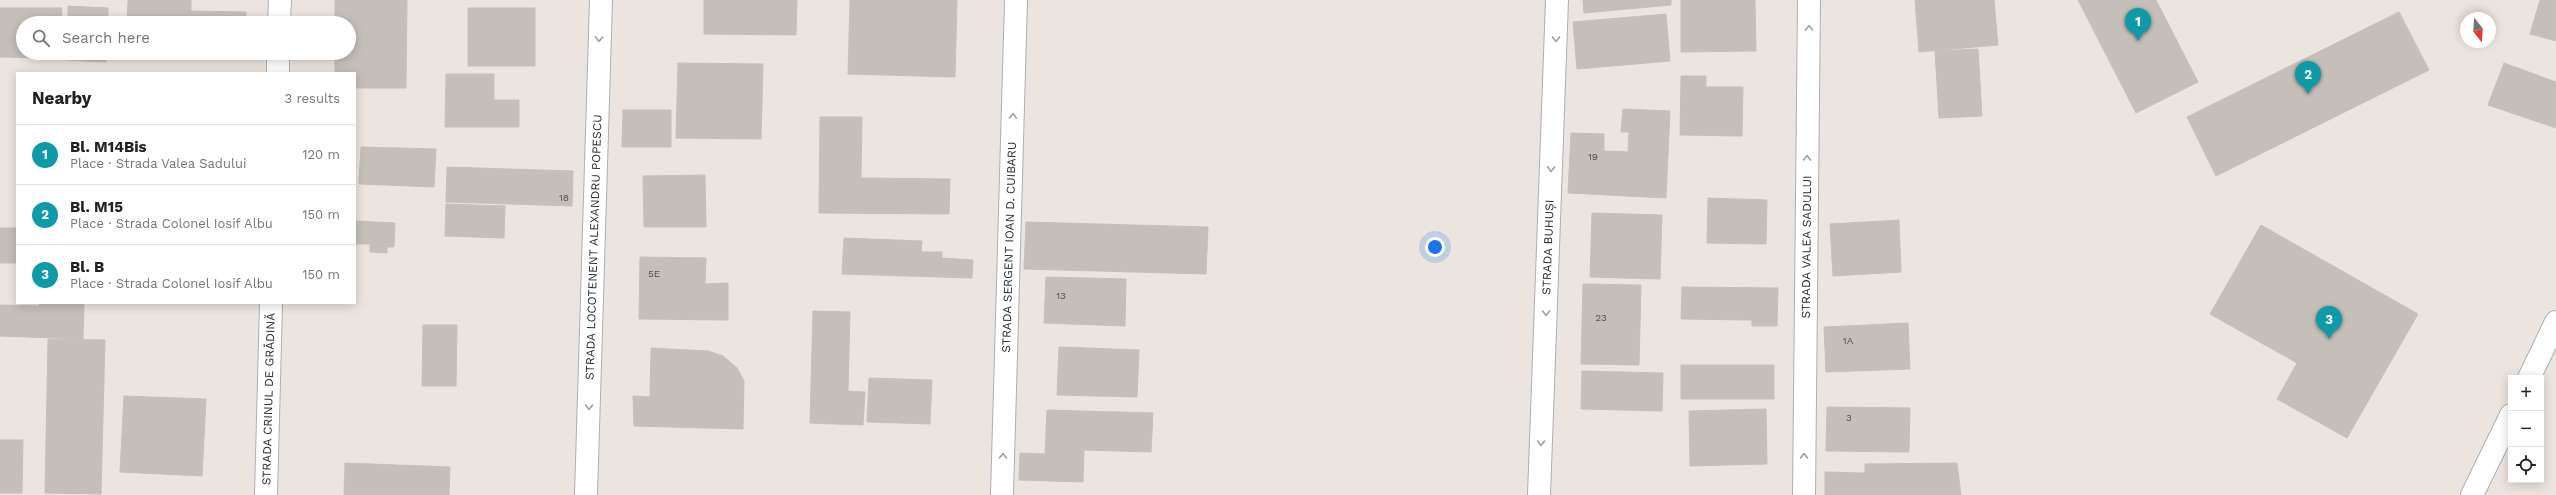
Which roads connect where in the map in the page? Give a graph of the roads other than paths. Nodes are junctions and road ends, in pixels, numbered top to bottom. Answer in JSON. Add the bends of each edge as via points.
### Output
{"nodes":[{"id":1,"x":280,"y":0,"type":"edge"},
{"id":2,"x":600,"y":0,"type":"edge"},
{"id":3,"x":1016,"y":0,"type":"edge"},
{"id":4,"x":1557,"y":0,"type":"edge"},
{"id":5,"x":1809,"y":0,"type":"edge"},
{"id":6,"x":279,"y":16,"type":"edge"},
{"id":7,"x":278,"y":60,"type":"edge"},
{"id":8,"x":278,"y":72,"type":"edge"},
{"id":9,"x":271,"y":304,"type":"edge"},
{"id":10,"x":2556,"y":322,"type":"edge"},
{"id":11,"x":2530,"y":375,"type":"edge"},
{"id":12,"x":2508,"y":421,"type":"edge"},
{"id":13,"x":266,"y":495,"type":"edge"},
{"id":14,"x":586,"y":495,"type":"edge"},
{"id":15,"x":1002,"y":495,"type":"edge"},
{"id":16,"x":1539,"y":495,"type":"edge"},
{"id":17,"x":1804,"y":495,"type":"edge"},
{"id":18,"x":2472,"y":495,"type":"edge"}],
"edges":[{"from":1,"to":6,"type":"street"},
{"from":2,"to":14,"type":"street","name":"STRADA LOCOTENENT ALEXANDRU POPESCU","one_way":true},
{"from":15,"to":3,"type":"street","name":"STRADA SERGENT IOAN D. CUIBARU","one_way":true},
{"from":4,"to":16,"type":"street","name":"STRADA BUHUȘI","one_way":true},
{"from":17,"to":5,"type":"street","name":"STRADA VALEA SADULUI","one_way":true},
{"from":7,"to":8,"type":"street"},
{"from":9,"to":13,"type":"street","name":"STRADA CRINUL DE GRĂDINĂ"},
{"from":10,"to":11,"type":"street"},
{"from":12,"to":18,"type":"street"}]}
